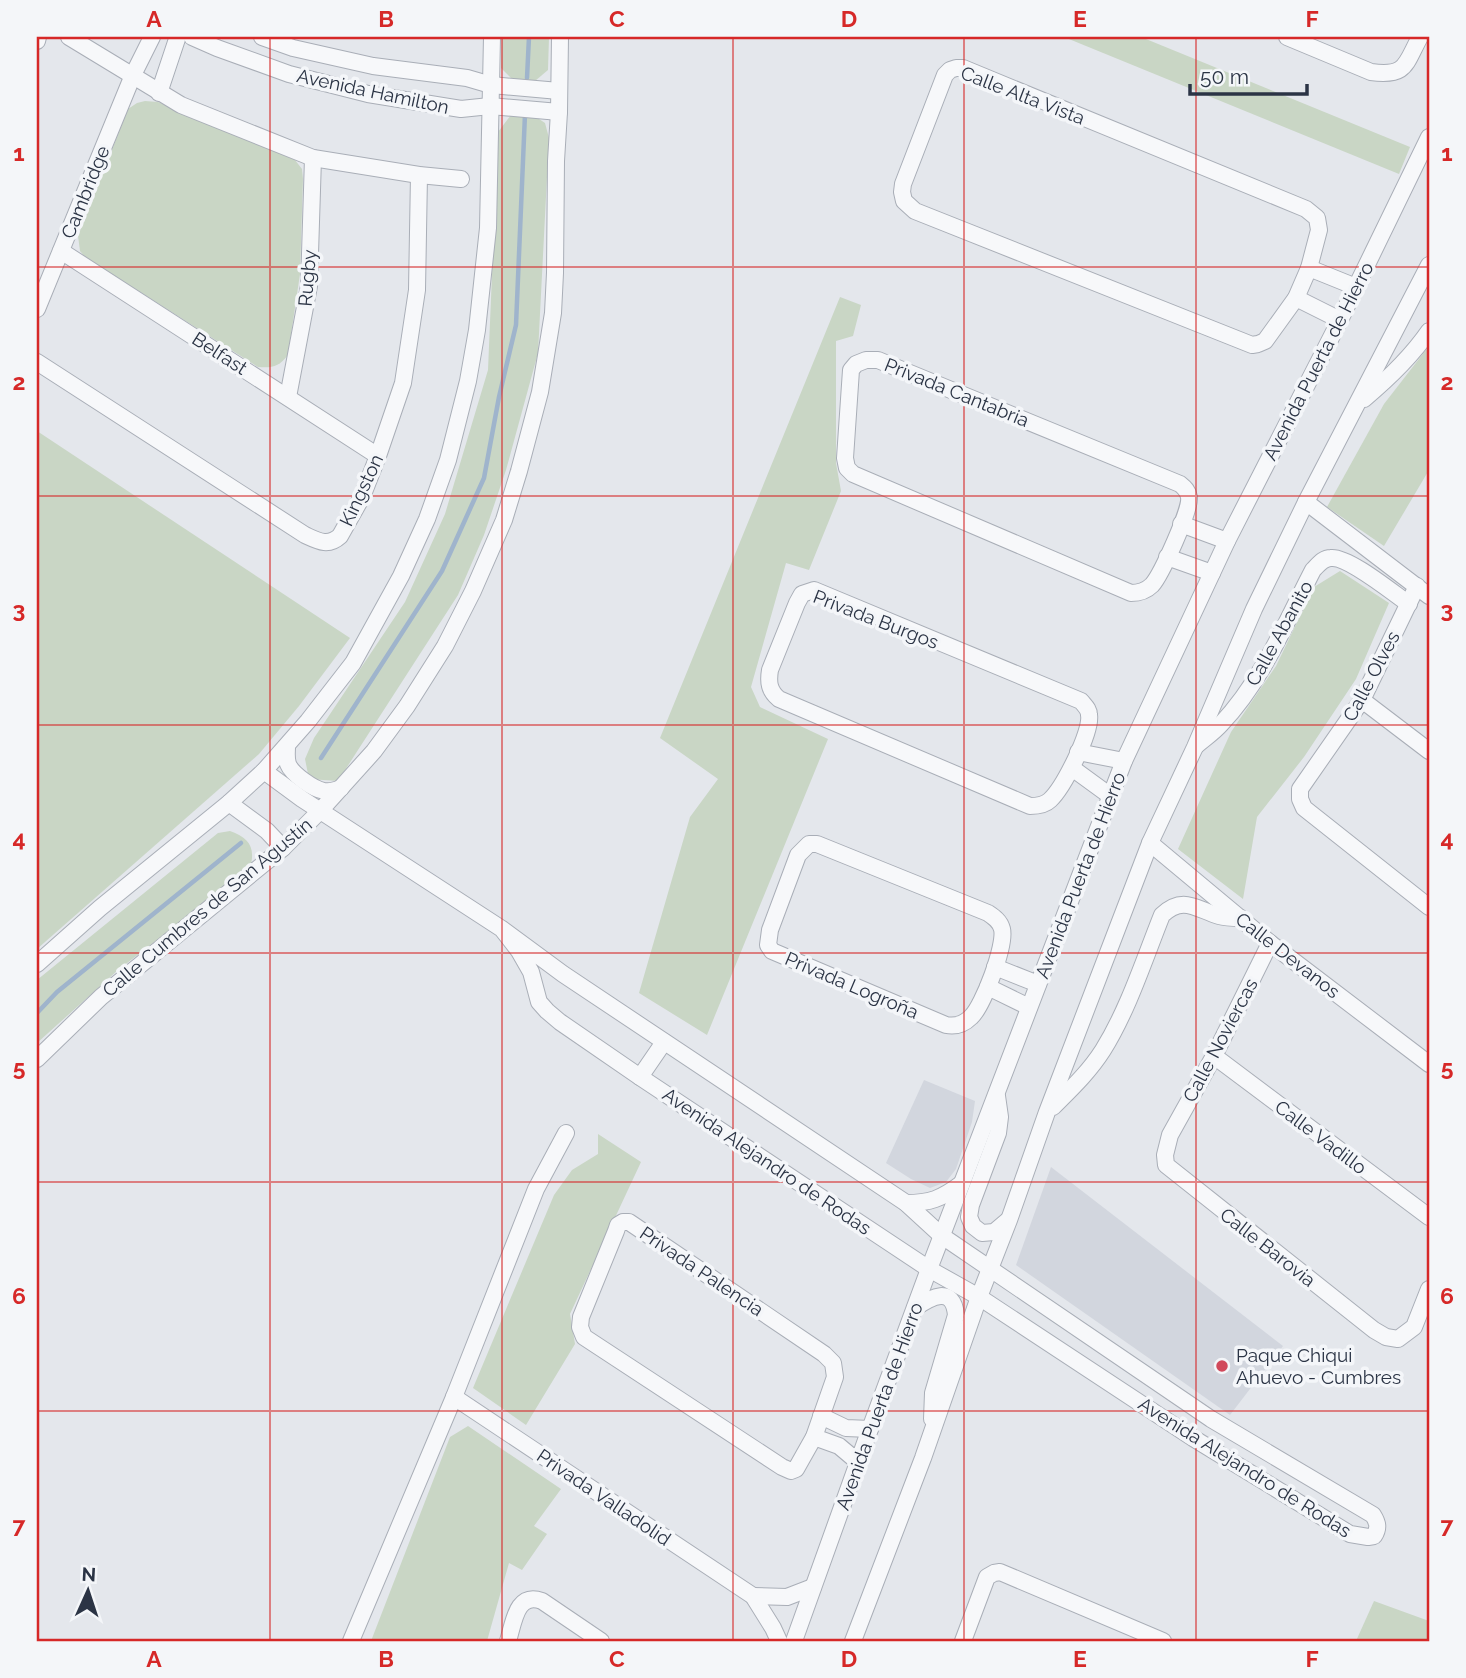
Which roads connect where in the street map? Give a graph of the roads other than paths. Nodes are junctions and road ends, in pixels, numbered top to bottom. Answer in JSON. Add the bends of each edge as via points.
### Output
{"nodes":[{"id":1,"x":69,"y":37,"type":"edge"},
{"id":2,"x":152,"y":37,"type":"edge"},
{"id":3,"x":180,"y":37,"type":"edge"},
{"id":4,"x":262,"y":37,"type":"edge"},
{"id":5,"x":492,"y":37,"type":"edge"},
{"id":6,"x":559,"y":37,"type":"edge"},
{"id":7,"x":1287,"y":37,"type":"edge"},
{"id":8,"x":1420,"y":37,"type":"edge"},
{"id":9,"x":133,"y":75,"type":"junction"},
{"id":10,"x":491,"y":85,"type":"junction"},
{"id":11,"x":559,"y":91,"type":"junction"},
{"id":12,"x":159,"y":93,"type":"junction"},
{"id":13,"x":490,"y":106,"type":"junction"},
{"id":14,"x":559,"y":112,"type":"junction"},
{"id":15,"x":1429,"y":137,"type":"edge"},
{"id":16,"x":313,"y":158,"type":"junction"},
{"id":17,"x":419,"y":175,"type":"junction"},
{"id":18,"x":461,"y":179,"type":"dead end"},
{"id":19,"x":61,"y":251,"type":"junction"},
{"id":20,"x":1429,"y":265,"type":"edge"},
{"id":21,"x":1309,"y":268,"type":"junction"},
{"id":22,"x":1356,"y":286,"type":"junction"},
{"id":23,"x":1296,"y":298,"type":"junction"},
{"id":24,"x":37,"y":309,"type":"edge"},
{"id":25,"x":1340,"y":320,"type":"junction"},
{"id":26,"x":1429,"y":331,"type":"edge"},
{"id":27,"x":37,"y":362,"type":"edge"},
{"id":28,"x":288,"y":397,"type":"junction"},
{"id":29,"x":1357,"y":405,"type":"junction"},
{"id":30,"x":378,"y":456,"type":"junction"},
{"id":31,"x":1306,"y":502,"type":"junction"},
{"id":32,"x":1181,"y":524,"type":"junction"},
{"id":33,"x":1227,"y":541,"type":"junction"},
{"id":34,"x":1167,"y":557,"type":"junction"},
{"id":35,"x":1212,"y":573,"type":"junction"},
{"id":36,"x":1423,"y":591,"type":"edge"},
{"id":37,"x":1409,"y":604,"type":"junction"},
{"id":38,"x":1362,"y":700,"type":"junction"},
{"id":39,"x":287,"y":747,"type":"junction"},
{"id":40,"x":1195,"y":747,"type":"junction"},
{"id":41,"x":1429,"y":751,"type":"edge"},
{"id":42,"x":1078,"y":752,"type":"junction"},
{"id":43,"x":1124,"y":761,"type":"junction"},
{"id":44,"x":1072,"y":768,"type":"junction"},
{"id":45,"x":264,"y":771,"type":"junction"},
{"id":46,"x":341,"y":788,"type":"junction"},
{"id":47,"x":1110,"y":796,"type":"junction"},
{"id":48,"x":229,"y":803,"type":"junction"},
{"id":49,"x":320,"y":811,"type":"junction"},
{"id":50,"x":1150,"y":843,"type":"junction"},
{"id":51,"x":283,"y":848,"type":"junction"},
{"id":52,"x":1429,"y":907,"type":"edge"},
{"id":53,"x":1241,"y":918,"type":"junction"},
{"id":54,"x":502,"y":929,"type":"junction"},
{"id":55,"x":1270,"y":943,"type":"junction"},
{"id":56,"x":37,"y":964,"type":"edge"},
{"id":57,"x":995,"y":967,"type":"junction"},
{"id":58,"x":563,"y":974,"type":"junction"},
{"id":59,"x":1038,"y":984,"type":"junction"},
{"id":60,"x":988,"y":986,"type":"junction"},
{"id":61,"x":536,"y":991,"type":"junction"},
{"id":62,"x":1029,"y":1007,"type":"junction"},
{"id":63,"x":664,"y":1042,"type":"junction"},
{"id":64,"x":1214,"y":1056,"type":"junction"},
{"id":65,"x":37,"y":1059,"type":"edge"},
{"id":66,"x":1429,"y":1064,"type":"edge"},
{"id":67,"x":640,"y":1077,"type":"junction"},
{"id":68,"x":997,"y":1093,"type":"junction"},
{"id":69,"x":1047,"y":1112,"type":"junction"},
{"id":70,"x":566,"y":1133,"type":"dead end"},
{"id":71,"x":1170,"y":1135,"type":"joint"},
{"id":72,"x":961,"y":1184,"type":"junction"},
{"id":73,"x":906,"y":1203,"type":"junction"},
{"id":74,"x":1429,"y":1217,"type":"edge"},
{"id":75,"x":1009,"y":1220,"type":"junction"},
{"id":76,"x":942,"y":1236,"type":"junction"},
{"id":77,"x":929,"y":1269,"type":"junction"},
{"id":78,"x":990,"y":1269,"type":"junction"},
{"id":79,"x":1429,"y":1289,"type":"edge"},
{"id":80,"x":979,"y":1297,"type":"junction"},
{"id":81,"x":915,"y":1308,"type":"junction"},
{"id":82,"x":454,"y":1397,"type":"junction"},
{"id":83,"x":821,"y":1416,"type":"junction"},
{"id":84,"x":870,"y":1429,"type":"junction"},
{"id":85,"x":932,"y":1432,"type":"junction"},
{"id":86,"x":814,"y":1437,"type":"junction"},
{"id":87,"x":858,"y":1462,"type":"junction"},
{"id":88,"x":813,"y":1587,"type":"junction"},
{"id":89,"x":753,"y":1596,"type":"junction"},
{"id":90,"x":351,"y":1641,"type":"edge"},
{"id":91,"x":508,"y":1641,"type":"edge"},
{"id":92,"x":601,"y":1641,"type":"edge"},
{"id":93,"x":779,"y":1641,"type":"edge"},
{"id":94,"x":794,"y":1641,"type":"edge"},
{"id":95,"x":853,"y":1641,"type":"edge"},
{"id":96,"x":963,"y":1641,"type":"edge"},
{"id":97,"x":1163,"y":1641,"type":"edge"}],
"edges":[{"from":1,"to":9,"type":"street"},
{"from":2,"to":9,"type":"street","name":"Cambridge"},
{"from":3,"to":12,"type":"street"},
{"from":3,"to":13,"type":"street","name":"Avenida Hamilton","via":[[289,74],[368,93],[461,109]]},
{"from":4,"to":10,"type":"street","name":"Avenida Hamilton","via":[[373,66]]},
{"from":5,"to":10,"type":"street"},
{"from":6,"to":11,"type":"street","name":"Calle Cumbres de San Agustín"},
{"from":7,"to":8,"type":"street","via":[[1384,74],[1403,68]]},
{"from":9,"to":12,"type":"street"},
{"from":9,"to":19,"type":"street","name":"Cambridge"},
{"from":10,"to":11,"type":"street","name":"Avenida Hamilton"},
{"from":10,"to":13,"type":"street"},
{"from":11,"to":14,"type":"street","name":"Calle Cumbres de San Agustín"},
{"from":12,"to":16,"type":"street"},
{"from":13,"to":14,"type":"street","name":"Avenida Hamilton"},
{"from":13,"to":39,"type":"street","via":[[488,228],[477,330],[448,460],[406,565],[353,663]]},
{"from":14,"to":46,"type":"street","name":"Calle Cumbres de San Agustín","via":[[553,313],[540,392],[519,471],[473,591],[444,646],[407,706]]},
{"from":15,"to":22,"type":"street","name":"Avenida Puerta de Hierro"},
{"from":16,"to":17,"type":"street"},
{"from":16,"to":28,"type":"street","name":"Rugby","via":[[309,286]]},
{"from":17,"to":18,"type":"street"},
{"from":17,"to":30,"type":"street","name":"Kingston","via":[[417,290],[403,383]]},
{"from":19,"to":24,"type":"street","name":"Cambridge"},
{"from":19,"to":28,"type":"street","name":"Belfast"},
{"from":20,"to":29,"type":"street"},
{"from":21,"to":22,"type":"street"},
{"from":21,"to":23,"type":"street","name":"Calle Alta Vista"},
{"from":21,"to":23,"type":"street","name":"Calle Alta Vista","via":[[1319,230],[1317,218],[1306,209],[963,68],[945,75],[903,184],[904,201],[915,211],[1252,345],[1265,341]]},
{"from":22,"to":25,"type":"street","name":"Avenida Puerta de Hierro"},
{"from":23,"to":25,"type":"street"},
{"from":25,"to":33,"type":"street","name":"Avenida Puerta de Hierro"},
{"from":26,"to":29,"type":"street"},
{"from":27,"to":30,"type":"street","name":"Kingston","via":[[322,543],[340,536]]},
{"from":28,"to":30,"type":"street","name":"Belfast"},
{"from":29,"to":31,"type":"street"},
{"from":31,"to":36,"type":"street"},
{"from":31,"to":40,"type":"street"},
{"from":32,"to":33,"type":"street"},
{"from":32,"to":34,"type":"street","name":"Privada Cantabria"},
{"from":32,"to":34,"type":"street","name":"Privada Cantabria","via":[[1189,494],[1180,484],[878,360],[866,360],[851,370],[845,458],[853,474],[1131,593],[1149,588]]},
{"from":33,"to":35,"type":"street","name":"Avenida Puerta de Hierro"},
{"from":34,"to":35,"type":"street"},
{"from":35,"to":43,"type":"street","name":"Avenida Puerta de Hierro"},
{"from":36,"to":37,"type":"street","name":"Calle Olves"},
{"from":37,"to":38,"type":"street","name":"Calle Olves"},
{"from":37,"to":40,"type":"street","name":"Calle Abanito","via":[[1351,563],[1335,557],[1321,561],[1246,693],[1220,726]]},
{"from":38,"to":41,"type":"street"},
{"from":38,"to":52,"type":"street","name":"Calle Olves","via":[[1300,789],[1300,799],[1304,808]]},
{"from":39,"to":45,"type":"street"},
{"from":39,"to":46,"type":"street","via":[[289,767],[295,774],[324,791]]},
{"from":40,"to":50,"type":"street"},
{"from":42,"to":43,"type":"street"},
{"from":42,"to":44,"type":"street","name":"Privada Burgos"},
{"from":42,"to":44,"type":"street","name":"Privada Burgos","via":[[1089,724],[1089,713],[1081,701],[814,590],[802,594],[797,603],[768,679],[779,699],[1030,806],[1049,802]]},
{"from":43,"to":47,"type":"street","name":"Avenida Puerta de Hierro"},
{"from":44,"to":47,"type":"street"},
{"from":45,"to":48,"type":"street"},
{"from":45,"to":49,"type":"street","name":"Avenida Alejandro de Rodas"},
{"from":46,"to":49,"type":"street","name":"Calle Cumbres de San Agustín"},
{"from":47,"to":59,"type":"street","name":"Avenida Puerta de Hierro"},
{"from":48,"to":51,"type":"street"},
{"from":48,"to":56,"type":"street"},
{"from":49,"to":51,"type":"street","name":"Calle Cumbres de San Agustín"},
{"from":49,"to":54,"type":"street","name":"Avenida Alejandro de Rodas"},
{"from":50,"to":53,"type":"street","name":"Calle Devanos"},
{"from":50,"to":69,"type":"street"},
{"from":51,"to":65,"type":"street","name":"Calle Cumbres de San Agustín","via":[[101,997]]},
{"from":53,"to":55,"type":"street","name":"Calle Devanos"},
{"from":53,"to":69,"type":"street","via":[[1183,904],[1162,915],[1103,1050]]},
{"from":54,"to":58,"type":"street","name":"Avenida Alejandro de Rodas"},
{"from":54,"to":61,"type":"street","name":"Avenida Alejandro de Rodas","via":[[531,972]]},
{"from":55,"to":64,"type":"street","name":"Calle Noviercas"},
{"from":55,"to":66,"type":"street","name":"Calle Devanos"},
{"from":57,"to":59,"type":"street"},
{"from":57,"to":60,"type":"street","name":"Privada Logroña"},
{"from":57,"to":60,"type":"street","name":"Privada Logroña","via":[[1003,943],[1002,929],[988,913],[817,844],[809,844],[798,856],[769,930],[772,951],[946,1025],[974,1015]]},
{"from":58,"to":61,"type":"street","via":[[550,976]]},
{"from":58,"to":63,"type":"street","name":"Avenida Alejandro de Rodas"},
{"from":59,"to":62,"type":"street","name":"Avenida Puerta de Hierro"},
{"from":60,"to":62,"type":"street"},
{"from":61,"to":67,"type":"street","name":"Avenida Alejandro de Rodas","via":[[547,1011]]},
{"from":62,"to":68,"type":"street","name":"Avenida Puerta de Hierro"},
{"from":63,"to":67,"type":"street"},
{"from":63,"to":73,"type":"street","name":"Avenida Alejandro de Rodas"},
{"from":64,"to":71,"type":"street","name":"Calle Noviercas"},
{"from":64,"to":74,"type":"street","name":"Calle Vadillo"},
{"from":67,"to":77,"type":"street","name":"Avenida Alejandro de Rodas"},
{"from":68,"to":72,"type":"street","name":"Avenida Puerta de Hierro"},
{"from":68,"to":75,"type":"street","via":[[998,1133],[969,1217],[982,1233],[994,1232]]},
{"from":69,"to":75,"type":"street"},
{"from":70,"to":82,"type":"street","via":[[536,1189]]},
{"from":71,"to":79,"type":"street","name":"Calle Barovia","via":[[1165,1155],[1172,1171],[1374,1330],[1398,1339],[1414,1327]]},
{"from":72,"to":73,"type":"street","via":[[926,1203]]},
{"from":72,"to":76,"type":"street","name":"Avenida Puerta de Hierro"},
{"from":73,"to":76,"type":"street","name":"Avenida Alejandro de Rodas"},
{"from":75,"to":78,"type":"street"},
{"from":76,"to":77,"type":"street","name":"Avenida Puerta de Hierro"},
{"from":76,"to":78,"type":"street","name":"Avenida Alejandro de Rodas"},
{"from":77,"to":80,"type":"street","name":"Avenida Alejandro de Rodas"},
{"from":77,"to":81,"type":"street","name":"Avenida Puerta de Hierro"},
{"from":78,"to":80,"type":"street"},
{"from":78,"to":80,"type":"street","name":"Avenida Alejandro de Rodas","via":[[1211,1419],[1373,1515],[1378,1530],[1368,1537],[1350,1534],[1193,1438]]},
{"from":80,"to":85,"type":"street"},
{"from":81,"to":84,"type":"street","name":"Avenida Puerta de Hierro"},
{"from":81,"to":85,"type":"street","via":[[936,1295],[945,1296],[955,1306],[933,1393]]},
{"from":82,"to":89,"type":"street","name":"Privada Valladolid"},
{"from":82,"to":90,"type":"street"},
{"from":83,"to":84,"type":"street","via":[[846,1427]]},
{"from":83,"to":86,"type":"street","name":"Privada Palencia"},
{"from":83,"to":86,"type":"street","name":"Privada Palencia","via":[[835,1377],[830,1358],[629,1222],[620,1223],[581,1317],[584,1337],[787,1470],[796,1469]]},
{"from":84,"to":87,"type":"street","name":"Avenida Puerta de Hierro"},
{"from":85,"to":95,"type":"street"},
{"from":86,"to":87,"type":"street","via":[[839,1446]]},
{"from":87,"to":88,"type":"street","name":"Avenida Puerta de Hierro"},
{"from":88,"to":89,"type":"street","via":[[787,1597]]},
{"from":88,"to":94,"type":"street","name":"Avenida Puerta de Hierro"},
{"from":89,"to":93,"type":"street","name":"Privada Valladolid"},
{"from":91,"to":92,"type":"street","via":[[522,1603],[534,1598]]},
{"from":96,"to":97,"type":"street","via":[[987,1577],[1000,1572]]}]}
